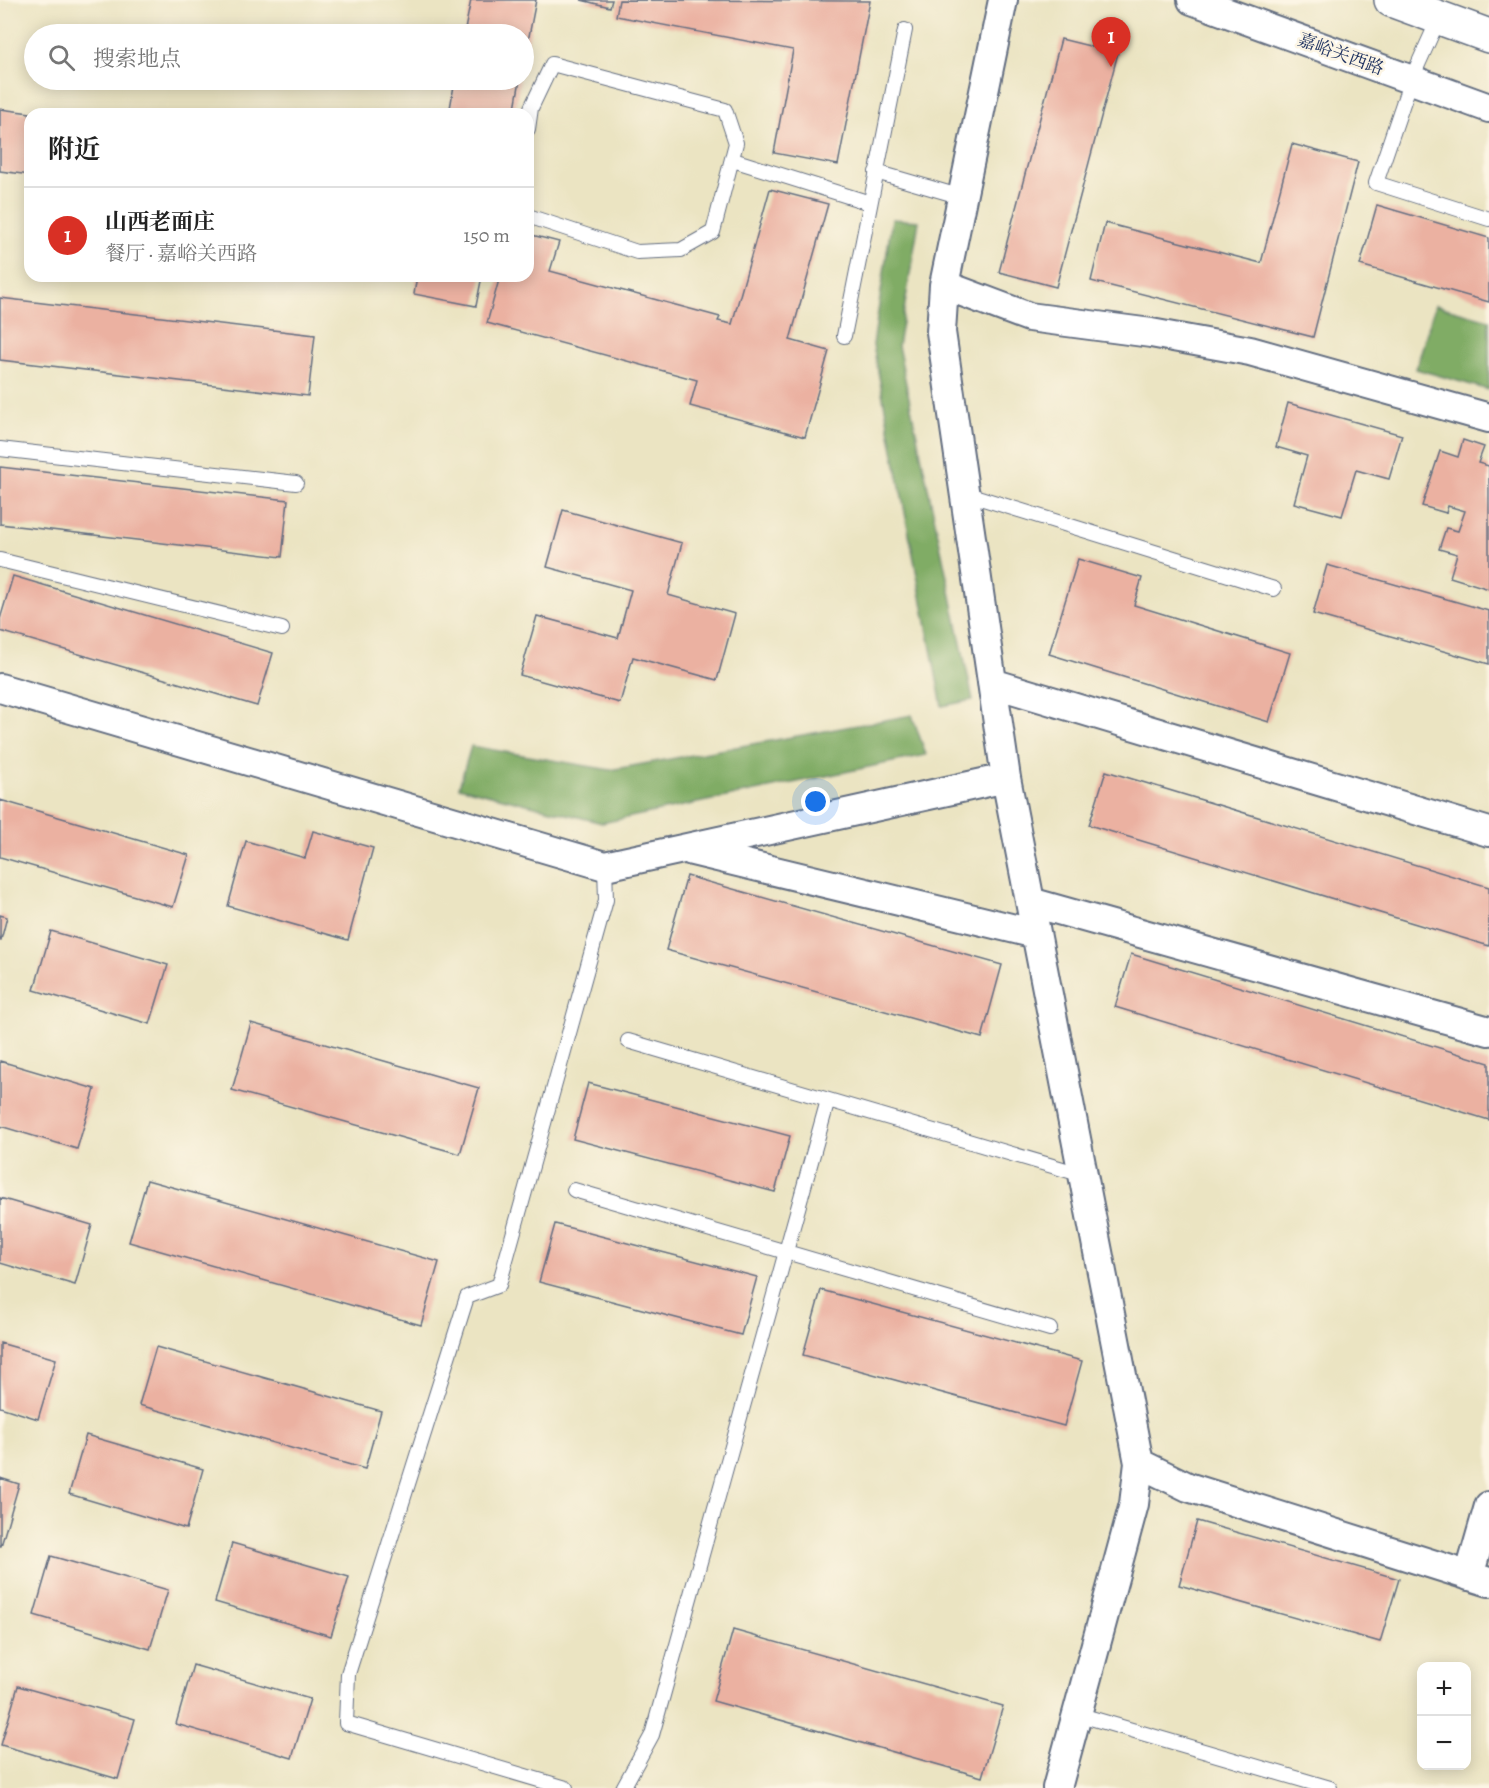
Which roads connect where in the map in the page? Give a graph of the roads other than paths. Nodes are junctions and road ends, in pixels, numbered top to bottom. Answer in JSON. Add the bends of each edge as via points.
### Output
{"nodes":[{"id":1,"x":1003,"y":0,"type":"edge"},
{"id":2,"x":1192,"y":0,"type":"edge"},
{"id":3,"x":1391,"y":0,"type":"edge"},
{"id":4,"x":1439,"y":18,"type":"junction"},
{"id":5,"x":905,"y":30,"type":"dead end"},
{"id":6,"x":1489,"y":36,"type":"edge"},
{"id":7,"x":1411,"y":80,"type":"junction"},
{"id":8,"x":531,"y":108,"type":"edge"},
{"id":9,"x":1489,"y":108,"type":"edge"},
{"id":10,"x":733,"y":160,"type":"junction"},
{"id":11,"x":876,"y":172,"type":"junction"},
{"id":12,"x":962,"y":197,"type":"junction"},
{"id":13,"x":870,"y":203,"type":"junction"},
{"id":14,"x":534,"y":218,"type":"edge"},
{"id":15,"x":1489,"y":219,"type":"edge"},
{"id":16,"x":944,"y":285,"type":"junction"},
{"id":17,"x":844,"y":336,"type":"dead end"},
{"id":18,"x":1489,"y":418,"type":"edge"},
{"id":19,"x":0,"y":449,"type":"edge"},
{"id":20,"x":296,"y":483,"type":"dead end"},
{"id":21,"x":964,"y":493,"type":"junction"},
{"id":22,"x":0,"y":560,"type":"edge"},
{"id":23,"x":1274,"y":589,"type":"dead end"},
{"id":24,"x":282,"y":629,"type":"dead end"},
{"id":25,"x":992,"y":682,"type":"junction"},
{"id":26,"x":0,"y":688,"type":"edge"},
{"id":27,"x":1006,"y":778,"type":"junction"},
{"id":28,"x":1489,"y":832,"type":"edge"},
{"id":29,"x":684,"y":849,"type":"junction"},
{"id":30,"x":605,"y":866,"type":"junction"},
{"id":31,"x":1030,"y":902,"type":"junction"},
{"id":32,"x":1036,"y":934,"type":"junction"},
{"id":33,"x":1489,"y":1031,"type":"edge"},
{"id":34,"x":628,"y":1041,"type":"dead end"},
{"id":35,"x":828,"y":1100,"type":"junction"},
{"id":36,"x":1083,"y":1175,"type":"junction"},
{"id":37,"x":574,"y":1190,"type":"dead end"},
{"id":38,"x":786,"y":1252,"type":"junction"},
{"id":39,"x":1050,"y":1329,"type":"dead end"},
{"id":40,"x":1139,"y":1463,"type":"junction"},
{"id":41,"x":1489,"y":1506,"type":"edge"},
{"id":42,"x":1479,"y":1579,"type":"edge"},
{"id":43,"x":1077,"y":1714,"type":"junction"},
{"id":44,"x":566,"y":1788,"type":"edge"},
{"id":45,"x":623,"y":1788,"type":"edge"},
{"id":46,"x":1057,"y":1788,"type":"edge"},
{"id":47,"x":1330,"y":1788,"type":"edge"}],
"edges":[{"from":1,"to":12,"type":"street"},
{"from":2,"to":7,"type":"street","name":"嘉峪关西路"},
{"from":3,"to":4,"type":"main road"},
{"from":4,"to":6,"type":"main road"},
{"from":4,"to":7,"type":"lane"},
{"from":5,"to":11,"type":"lane"},
{"from":7,"to":9,"type":"street","name":"嘉峪关西路"},
{"from":7,"to":15,"type":"lane","via":[[1376,183]]},
{"from":8,"to":10,"type":"lane","via":[[552,64],[725,110],[736,143]]},
{"from":10,"to":13,"type":"lane"},
{"from":10,"to":14,"type":"lane","via":[[713,232],[681,250],[637,252]]},
{"from":11,"to":12,"type":"lane"},
{"from":11,"to":13,"type":"lane"},
{"from":12,"to":16,"type":"street"},
{"from":13,"to":17,"type":"lane"},
{"from":16,"to":18,"type":"street","via":[[1029,317],[1250,351]]},
{"from":16,"to":21,"type":"street","via":[[941,332]]},
{"from":19,"to":20,"type":"lane"},
{"from":21,"to":23,"type":"lane"},
{"from":21,"to":25,"type":"street"},
{"from":22,"to":24,"type":"lane"},
{"from":25,"to":27,"type":"street"},
{"from":25,"to":28,"type":"street"},
{"from":26,"to":30,"type":"street"},
{"from":27,"to":29,"type":"street"},
{"from":27,"to":31,"type":"street"},
{"from":29,"to":30,"type":"street"},
{"from":29,"to":32,"type":"street"},
{"from":30,"to":44,"type":"lane","via":[[606,900],[499,1285],[467,1297],[348,1674],[346,1723]]},
{"from":31,"to":32,"type":"street"},
{"from":31,"to":33,"type":"street"},
{"from":32,"to":36,"type":"street"},
{"from":34,"to":35,"type":"lane"},
{"from":35,"to":36,"type":"lane"},
{"from":35,"to":38,"type":"lane"},
{"from":36,"to":40,"type":"street"},
{"from":37,"to":38,"type":"lane"},
{"from":38,"to":39,"type":"lane"},
{"from":38,"to":45,"type":"lane","via":[[652,1735]]},
{"from":40,"to":42,"type":"street","via":[[1188,1487]]},
{"from":40,"to":43,"type":"street","via":[[1134,1504]]},
{"from":41,"to":42,"type":"street"},
{"from":43,"to":46,"type":"street"},
{"from":43,"to":47,"type":"lane"}]}
